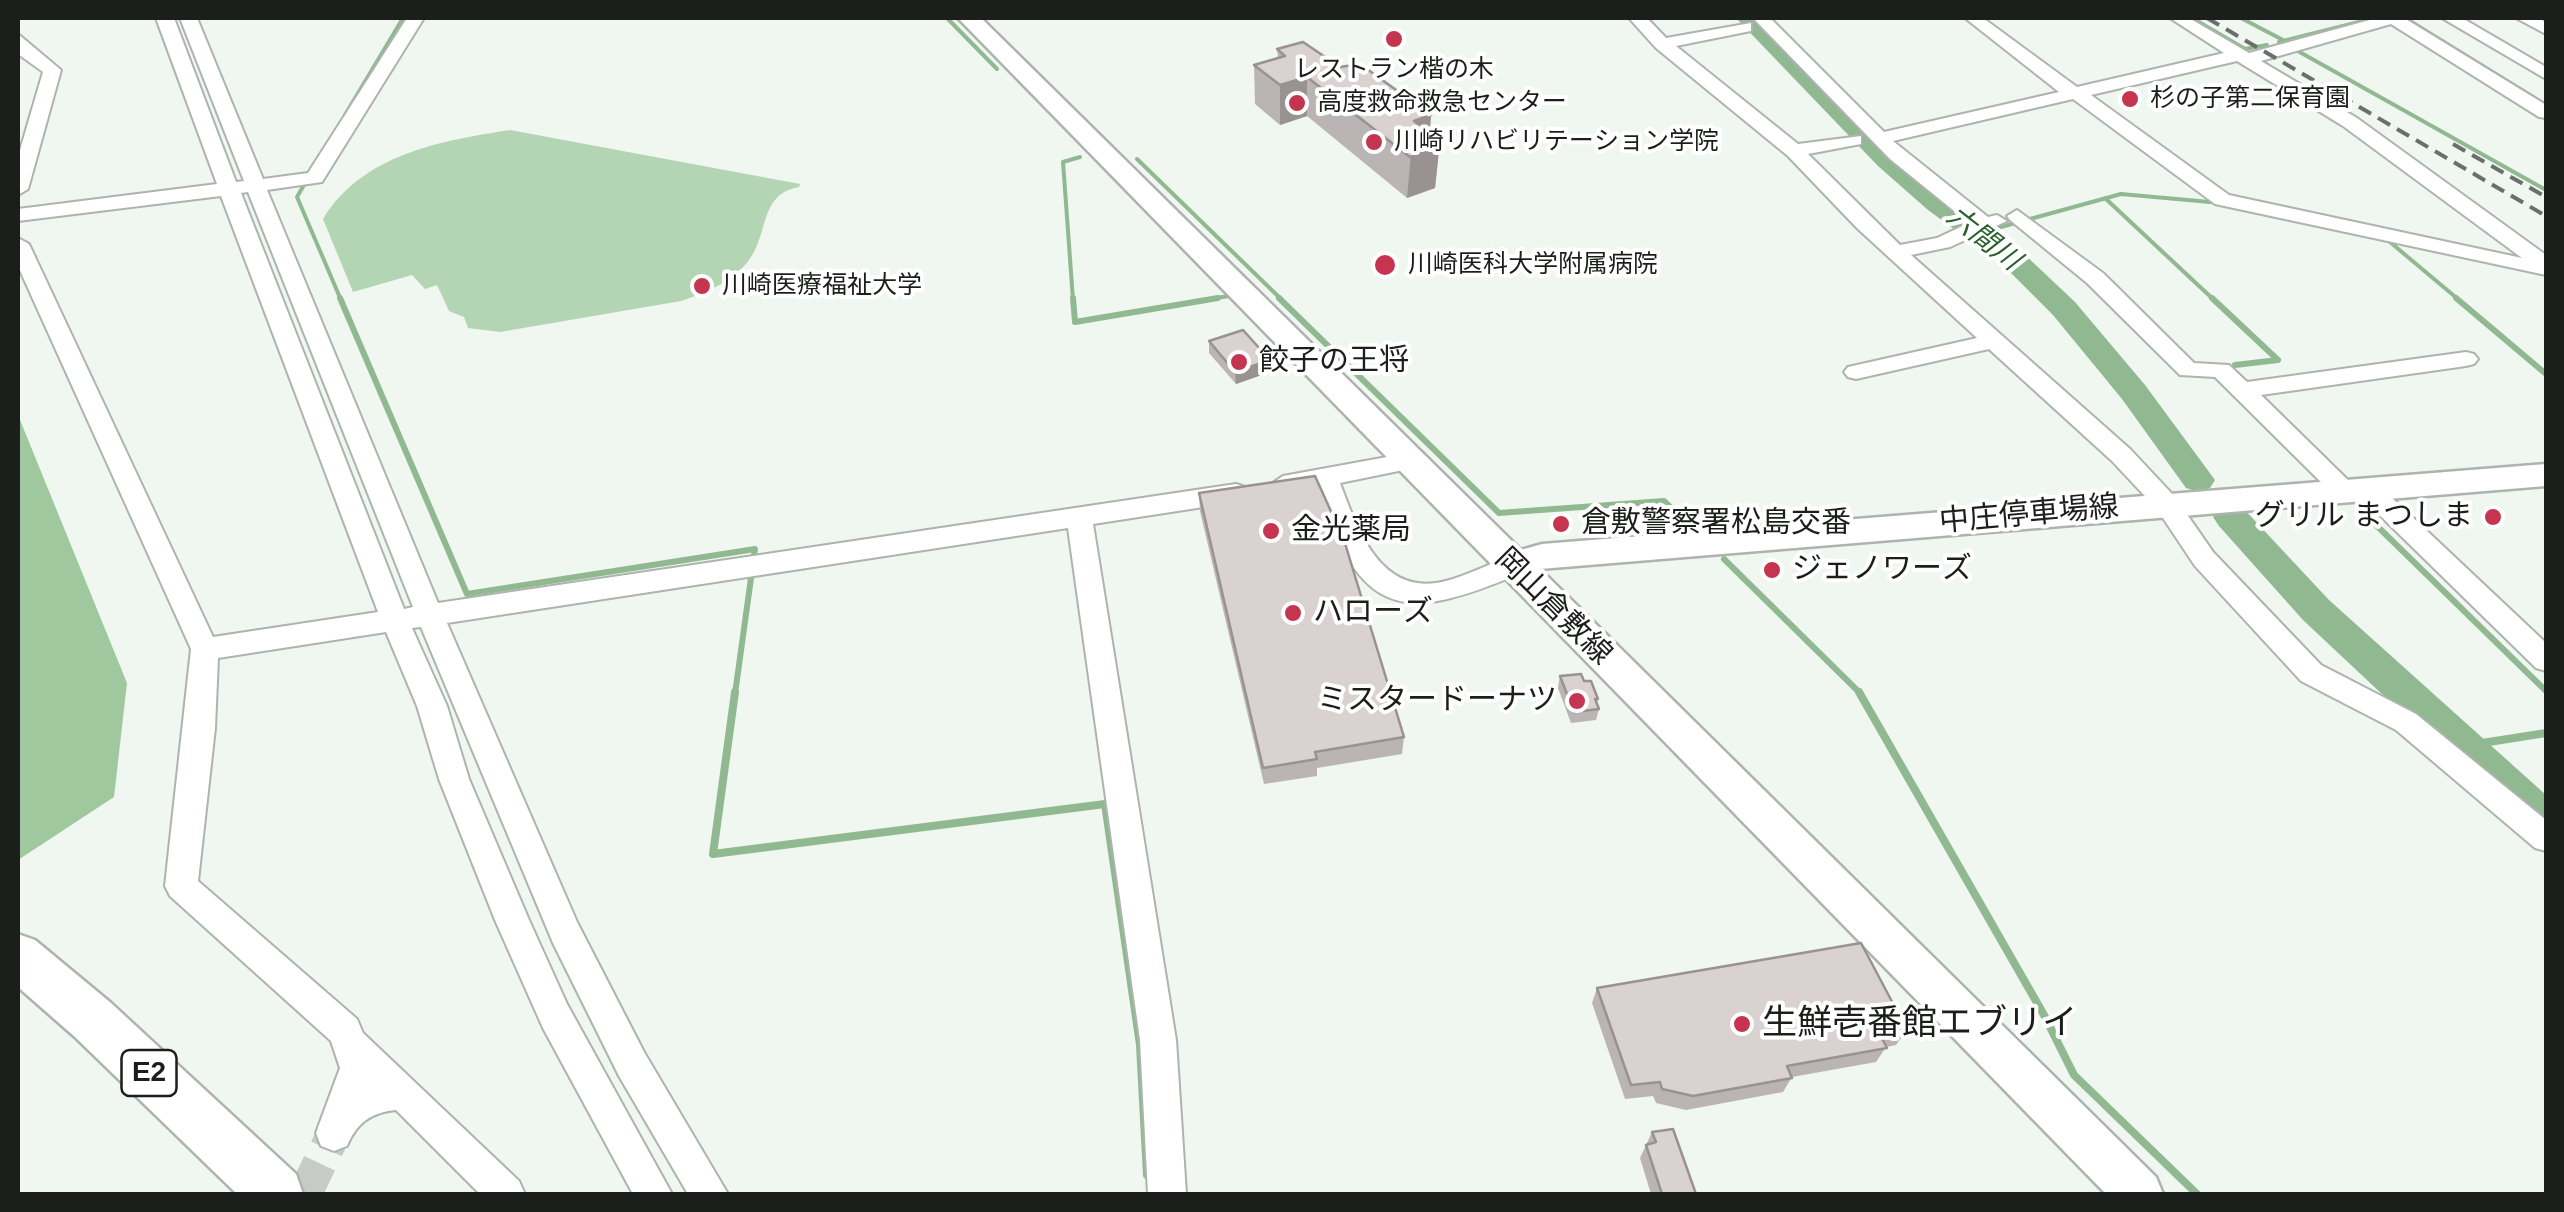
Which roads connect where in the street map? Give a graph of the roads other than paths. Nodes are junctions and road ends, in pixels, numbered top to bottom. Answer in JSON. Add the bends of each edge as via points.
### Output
{"nodes":[{"id":1,"x":165,"y":18,"type":"edge"},
{"id":2,"x":188,"y":18,"type":"edge"},
{"id":3,"x":415,"y":18,"type":"edge"},
{"id":4,"x":969,"y":18,"type":"edge"},
{"id":5,"x":1638,"y":18,"type":"edge"},
{"id":6,"x":1974,"y":18,"type":"edge"},
{"id":7,"x":2178,"y":18,"type":"edge"},
{"id":8,"x":2393,"y":18,"type":"edge"},
{"id":9,"x":2451,"y":18,"type":"edge"},
{"id":10,"x":2525,"y":18,"type":"edge"},
{"id":11,"x":1753,"y":22,"type":"edge"},
{"id":12,"x":2546,"y":29,"type":"edge"},
{"id":13,"x":18,"y":40,"type":"edge"},
{"id":14,"x":1662,"y":44,"type":"junction"},
{"id":15,"x":2239,"y":54,"type":"junction"},
{"id":16,"x":2546,"y":74,"type":"edge"},
{"id":17,"x":2074,"y":92,"type":"junction"},
{"id":18,"x":2546,"y":112,"type":"edge"},
{"id":19,"x":1880,"y":136,"type":"junction"},
{"id":20,"x":1854,"y":140,"type":"dead end"},
{"id":21,"x":1793,"y":150,"type":"junction"},
{"id":22,"x":242,"y":187,"type":"junction"},
{"id":23,"x":18,"y":189,"type":"edge"},
{"id":24,"x":18,"y":215,"type":"edge"},
{"id":25,"x":1976,"y":227,"type":"junction"},
{"id":26,"x":18,"y":244,"type":"edge"},
{"id":27,"x":1894,"y":252,"type":"junction"},
{"id":28,"x":2546,"y":267,"type":"edge"},
{"id":29,"x":1994,"y":341,"type":"junction"},
{"id":30,"x":2466,"y":359,"type":"dead end"},
{"id":31,"x":1856,"y":372,"type":"dead end"},
{"id":32,"x":2242,"y":390,"type":"junction"},
{"id":33,"x":1409,"y":461,"type":"junction"},
{"id":34,"x":2546,"y":476,"type":"edge"},
{"id":35,"x":1326,"y":479,"type":"junction"},
{"id":36,"x":2355,"y":489,"type":"junction"},
{"id":37,"x":2166,"y":503,"type":"junction"},
{"id":38,"x":1079,"y":517,"type":"junction"},
{"id":39,"x":1512,"y":566,"type":"junction"},
{"id":40,"x":429,"y":615,"type":"junction"},
{"id":41,"x":396,"y":620,"type":"junction"},
{"id":42,"x":205,"y":649,"type":"junction"},
{"id":43,"x":2546,"y":660,"type":"edge"},
{"id":44,"x":2546,"y":838,"type":"edge"},
{"id":45,"x":18,"y":956,"type":"edge"},
{"id":46,"x":353,"y":1046,"type":"junction"},
{"id":47,"x":404,"y":1093,"type":"junction"},
{"id":48,"x":276,"y":1194,"type":"edge"},
{"id":49,"x":506,"y":1194,"type":"edge"},
{"id":50,"x":653,"y":1194,"type":"edge"},
{"id":51,"x":709,"y":1194,"type":"edge"},
{"id":52,"x":1167,"y":1194,"type":"edge"},
{"id":53,"x":2139,"y":1194,"type":"edge"}],
"edges":[{"from":1,"to":22,"type":"street"},
{"from":2,"to":22,"type":"street"},
{"from":3,"to":22,"type":"street","via":[[315,178]]},
{"from":4,"to":33,"type":"main road","name":"岡山倉敷線"},
{"from":5,"to":14,"type":"street"},
{"from":6,"to":17,"type":"street"},
{"from":7,"to":15,"type":"street"},
{"from":8,"to":15,"type":"street"},
{"from":8,"to":18,"type":"street"},
{"from":9,"to":16,"type":"street"},
{"from":10,"to":12,"type":"street"},
{"from":11,"to":14,"type":"street"},
{"from":11,"to":19,"type":"street"},
{"from":13,"to":23,"type":"street","via":[[52,70]]},
{"from":14,"to":21,"type":"street"},
{"from":15,"to":17,"type":"street"},
{"from":15,"to":28,"type":"street","via":[[2364,132]]},
{"from":17,"to":19,"type":"street"},
{"from":17,"to":28,"type":"street","via":[[2222,200]]},
{"from":19,"to":25,"type":"street"},
{"from":20,"to":21,"type":"street"},
{"from":21,"to":27,"type":"street"},
{"from":22,"to":24,"type":"street"},
{"from":22,"to":40,"type":"street"},
{"from":22,"to":41,"type":"street","via":[[364,549]]},
{"from":25,"to":27,"type":"street","via":[[1943,243]]},
{"from":25,"to":32,"type":"street","via":[[2022,218],[2188,370],[2221,370]]},
{"from":26,"to":42,"type":"street"},
{"from":27,"to":29,"type":"street"},
{"from":29,"to":31,"type":"street"},
{"from":29,"to":37,"type":"street"},
{"from":30,"to":32,"type":"street"},
{"from":32,"to":36,"type":"street"},
{"from":33,"to":35,"type":"street"},
{"from":33,"to":39,"type":"main road","name":"岡山倉敷線"},
{"from":34,"to":36,"type":"main road","name":"中庄停車場線"},
{"from":35,"to":38,"type":"street"},
{"from":35,"to":39,"type":"street","via":[[1348,543],[1398,590],[1422,595]]},
{"from":36,"to":37,"type":"main road","name":"中庄停車場線"},
{"from":36,"to":43,"type":"street"},
{"from":37,"to":39,"type":"main road","name":"中庄停車場線","via":[[1542,556]]},
{"from":37,"to":44,"type":"street","via":[[2204,559],[2311,674],[2406,722]]},
{"from":38,"to":40,"type":"street"},
{"from":38,"to":52,"type":"street","via":[[1158,1040]]},
{"from":39,"to":53,"type":"main road","name":"岡山倉敷線"},
{"from":40,"to":41,"type":"street"},
{"from":40,"to":51,"type":"street","via":[[576,962],[649,1100]]},
{"from":41,"to":42,"type":"street"},
{"from":41,"to":50,"type":"street","via":[[540,984]]},
{"from":42,"to":46,"type":"street","via":[[181,886],[345,1031]]},
{"from":45,"to":48,"type":"highway","number":"E2"},
{"from":46,"to":47,"type":"street"},
{"from":46,"to":47,"type":"street","via":[[358,1068],[338,1123],[371,1097]]},
{"from":47,"to":49,"type":"street"}]}
